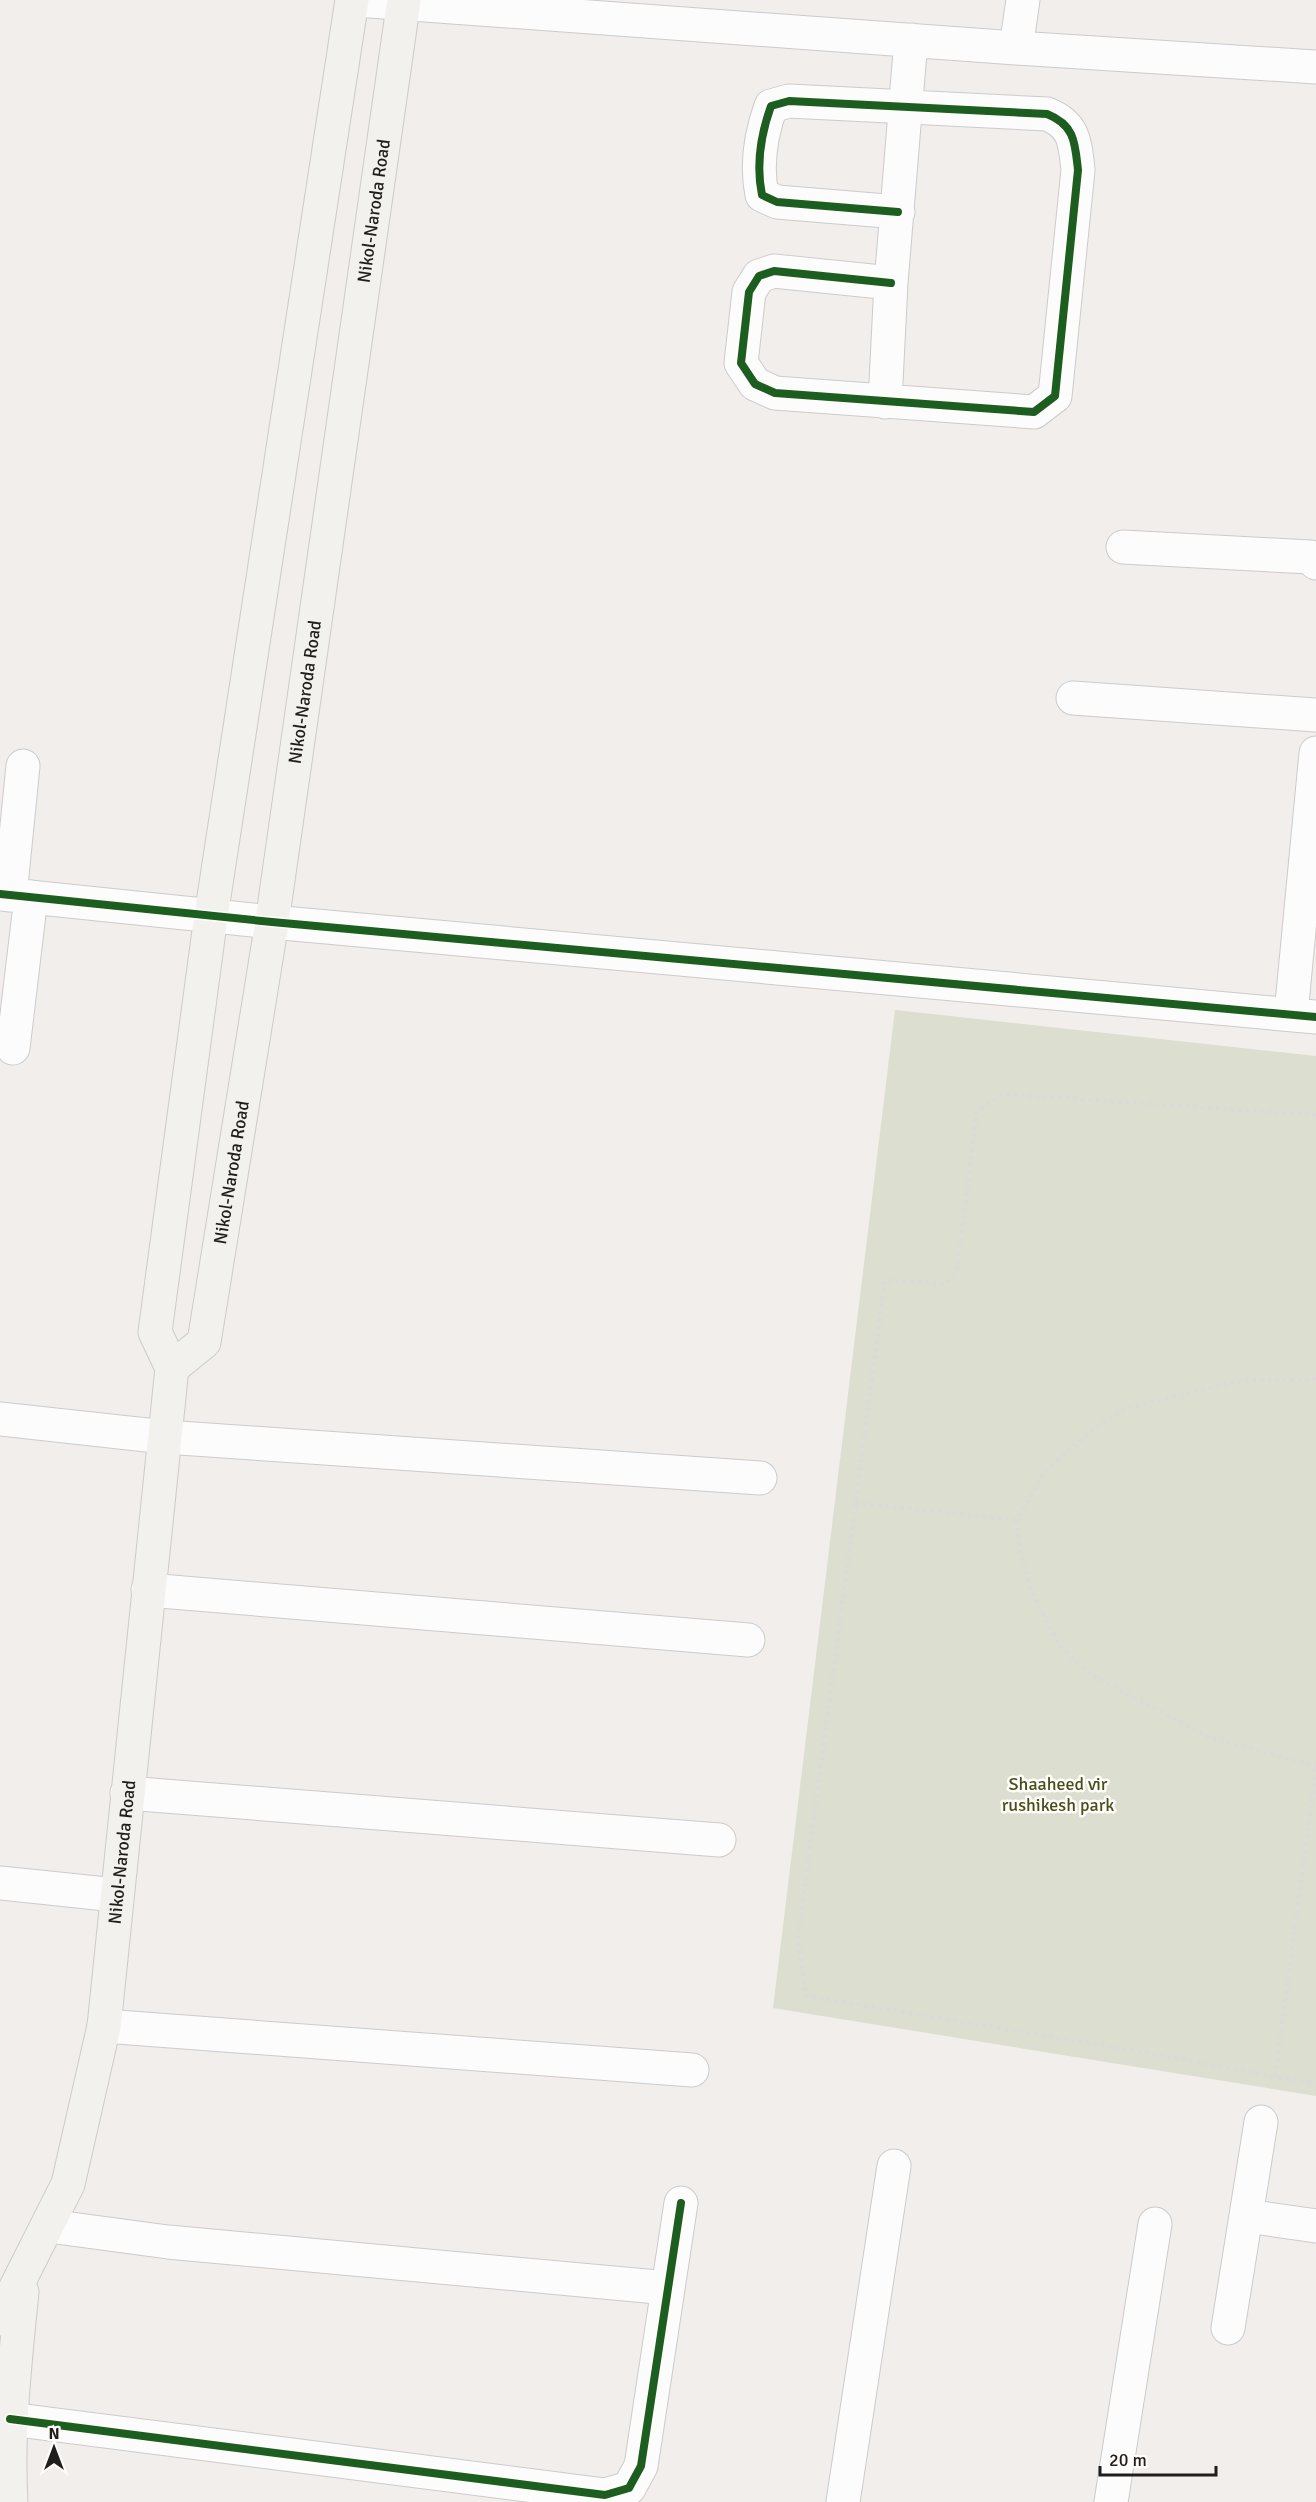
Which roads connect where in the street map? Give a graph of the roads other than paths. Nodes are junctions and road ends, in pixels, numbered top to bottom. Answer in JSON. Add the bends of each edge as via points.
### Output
{"nodes":[{"id":1,"x":354,"y":0,"type":"edge"},
{"id":2,"x":1023,"y":0,"type":"edge"},
{"id":3,"x":404,"y":2,"type":"edge"},
{"id":4,"x":912,"y":40,"type":"junction"},
{"id":5,"x":1016,"y":48,"type":"junction"},
{"id":6,"x":1316,"y":67,"type":"edge"},
{"id":7,"x":906,"y":108,"type":"junction"},
{"id":8,"x":898,"y":212,"type":"junction"},
{"id":9,"x":891,"y":283,"type":"junction"},
{"id":10,"x":885,"y":402,"type":"junction"},
{"id":11,"x":1123,"y":547,"type":"dead end"},
{"id":12,"x":1316,"y":562,"type":"edge"},
{"id":13,"x":1073,"y":698,"type":"dead end"},
{"id":14,"x":1316,"y":715,"type":"edge"},
{"id":15,"x":1316,"y":753,"type":"edge"},
{"id":16,"x":23,"y":766,"type":"dead end"},
{"id":17,"x":14,"y":895,"type":"edge"},
{"id":18,"x":211,"y":916,"type":"junction"},
{"id":19,"x":272,"y":922,"type":"junction"},
{"id":20,"x":1304,"y":1015,"type":"edge"},
{"id":21,"x":13,"y":1047,"type":"dead end"},
{"id":22,"x":172,"y":1368,"type":"junction"},
{"id":23,"x":0,"y":1419,"type":"edge"},
{"id":24,"x":165,"y":1437,"type":"junction"},
{"id":25,"x":760,"y":1478,"type":"dead end"},
{"id":26,"x":148,"y":1590,"type":"junction"},
{"id":27,"x":748,"y":1640,"type":"dead end"},
{"id":28,"x":128,"y":1792,"type":"junction"},
{"id":29,"x":719,"y":1840,"type":"dead end"},
{"id":30,"x":0,"y":1883,"type":"edge"},
{"id":31,"x":116,"y":1895,"type":"junction"},
{"id":32,"x":104,"y":2026,"type":"junction"},
{"id":33,"x":692,"y":2070,"type":"dead end"},
{"id":34,"x":1261,"y":2122,"type":"dead end"},
{"id":35,"x":894,"y":2166,"type":"dead end"},
{"id":36,"x":681,"y":2203,"type":"dead end"},
{"id":37,"x":1247,"y":2216,"type":"junction"},
{"id":38,"x":1155,"y":2224,"type":"dead end"},
{"id":39,"x":49,"y":2226,"type":"junction"},
{"id":40,"x":1316,"y":2226,"type":"edge"},
{"id":41,"x":23,"y":2275,"type":"junction"},
{"id":42,"x":668,"y":2288,"type":"junction"},
{"id":43,"x":0,"y":2319,"type":"edge"},
{"id":44,"x":1228,"y":2328,"type":"dead end"},
{"id":45,"x":10,"y":2419,"type":"junction"},
{"id":46,"x":11,"y":2502,"type":"edge"},
{"id":47,"x":843,"y":2502,"type":"edge"},
{"id":48,"x":1111,"y":2502,"type":"edge"}],
"edges":[{"from":1,"to":3,"type":"street"},
{"from":1,"to":18,"type":"main road"},
{"from":2,"to":5,"type":"street"},
{"from":3,"to":4,"type":"street"},
{"from":3,"to":19,"type":"main road","name":"Nikol-Naroda Road"},
{"from":4,"to":5,"type":"street"},
{"from":4,"to":7,"type":"street"},
{"from":5,"to":6,"type":"street"},
{"from":7,"to":8,"type":"street"},
{"from":7,"to":8,"type":"street","via":[[789,101],[771,106],[764,125],[758,177],[762,195],[777,202]]},
{"from":7,"to":10,"type":"street","via":[[1047,114],[1060,119],[1074,138],[1078,170],[1055,396],[1034,412]]},
{"from":8,"to":9,"type":"street"},
{"from":9,"to":10,"type":"street"},
{"from":9,"to":10,"type":"street","via":[[774,271],[759,276],[750,292],[741,363],[755,384],[776,393]]},
{"from":11,"to":12,"type":"street","via":[[1310,557]]},
{"from":13,"to":14,"type":"street"},
{"from":15,"to":20,"type":"street"},
{"from":16,"to":17,"type":"street"},
{"from":17,"to":18,"type":"street"},
{"from":17,"to":21,"type":"street"},
{"from":18,"to":19,"type":"street"},
{"from":18,"to":22,"type":"main road","via":[[155,1332]]},
{"from":19,"to":20,"type":"street"},
{"from":19,"to":22,"type":"main road","name":"Nikol-Naroda Road","via":[[204,1342]]},
{"from":22,"to":24,"type":"main road","name":"Nikol-Naroda Road"},
{"from":23,"to":24,"type":"street"},
{"from":24,"to":25,"type":"street"},
{"from":24,"to":26,"type":"main road","name":"Nikol-Naroda Road"},
{"from":26,"to":27,"type":"street"},
{"from":26,"to":28,"type":"main road","name":"Nikol-Naroda Road"},
{"from":28,"to":29,"type":"street"},
{"from":28,"to":31,"type":"main road","name":"Nikol-Naroda Road"},
{"from":30,"to":31,"type":"street"},
{"from":31,"to":32,"type":"main road","name":"Nikol-Naroda Road"},
{"from":32,"to":33,"type":"street"},
{"from":32,"to":39,"type":"main road","name":"Nikol-Naroda Road","via":[[68,2184]]},
{"from":34,"to":37,"type":"street"},
{"from":35,"to":47,"type":"street"},
{"from":36,"to":42,"type":"street"},
{"from":37,"to":40,"type":"street"},
{"from":37,"to":44,"type":"street"},
{"from":38,"to":48,"type":"street"},
{"from":39,"to":41,"type":"main road","name":"Nikol-Naroda Road"},
{"from":39,"to":42,"type":"street","via":[[180,2243]]},
{"from":41,"to":43,"type":"main road","name":"Nikol-Naroda Road"},
{"from":41,"to":45,"type":"main road"},
{"from":42,"to":45,"type":"street","via":[[641,2466],[629,2488],[605,2495]]},
{"from":45,"to":46,"type":"main road"}]}
